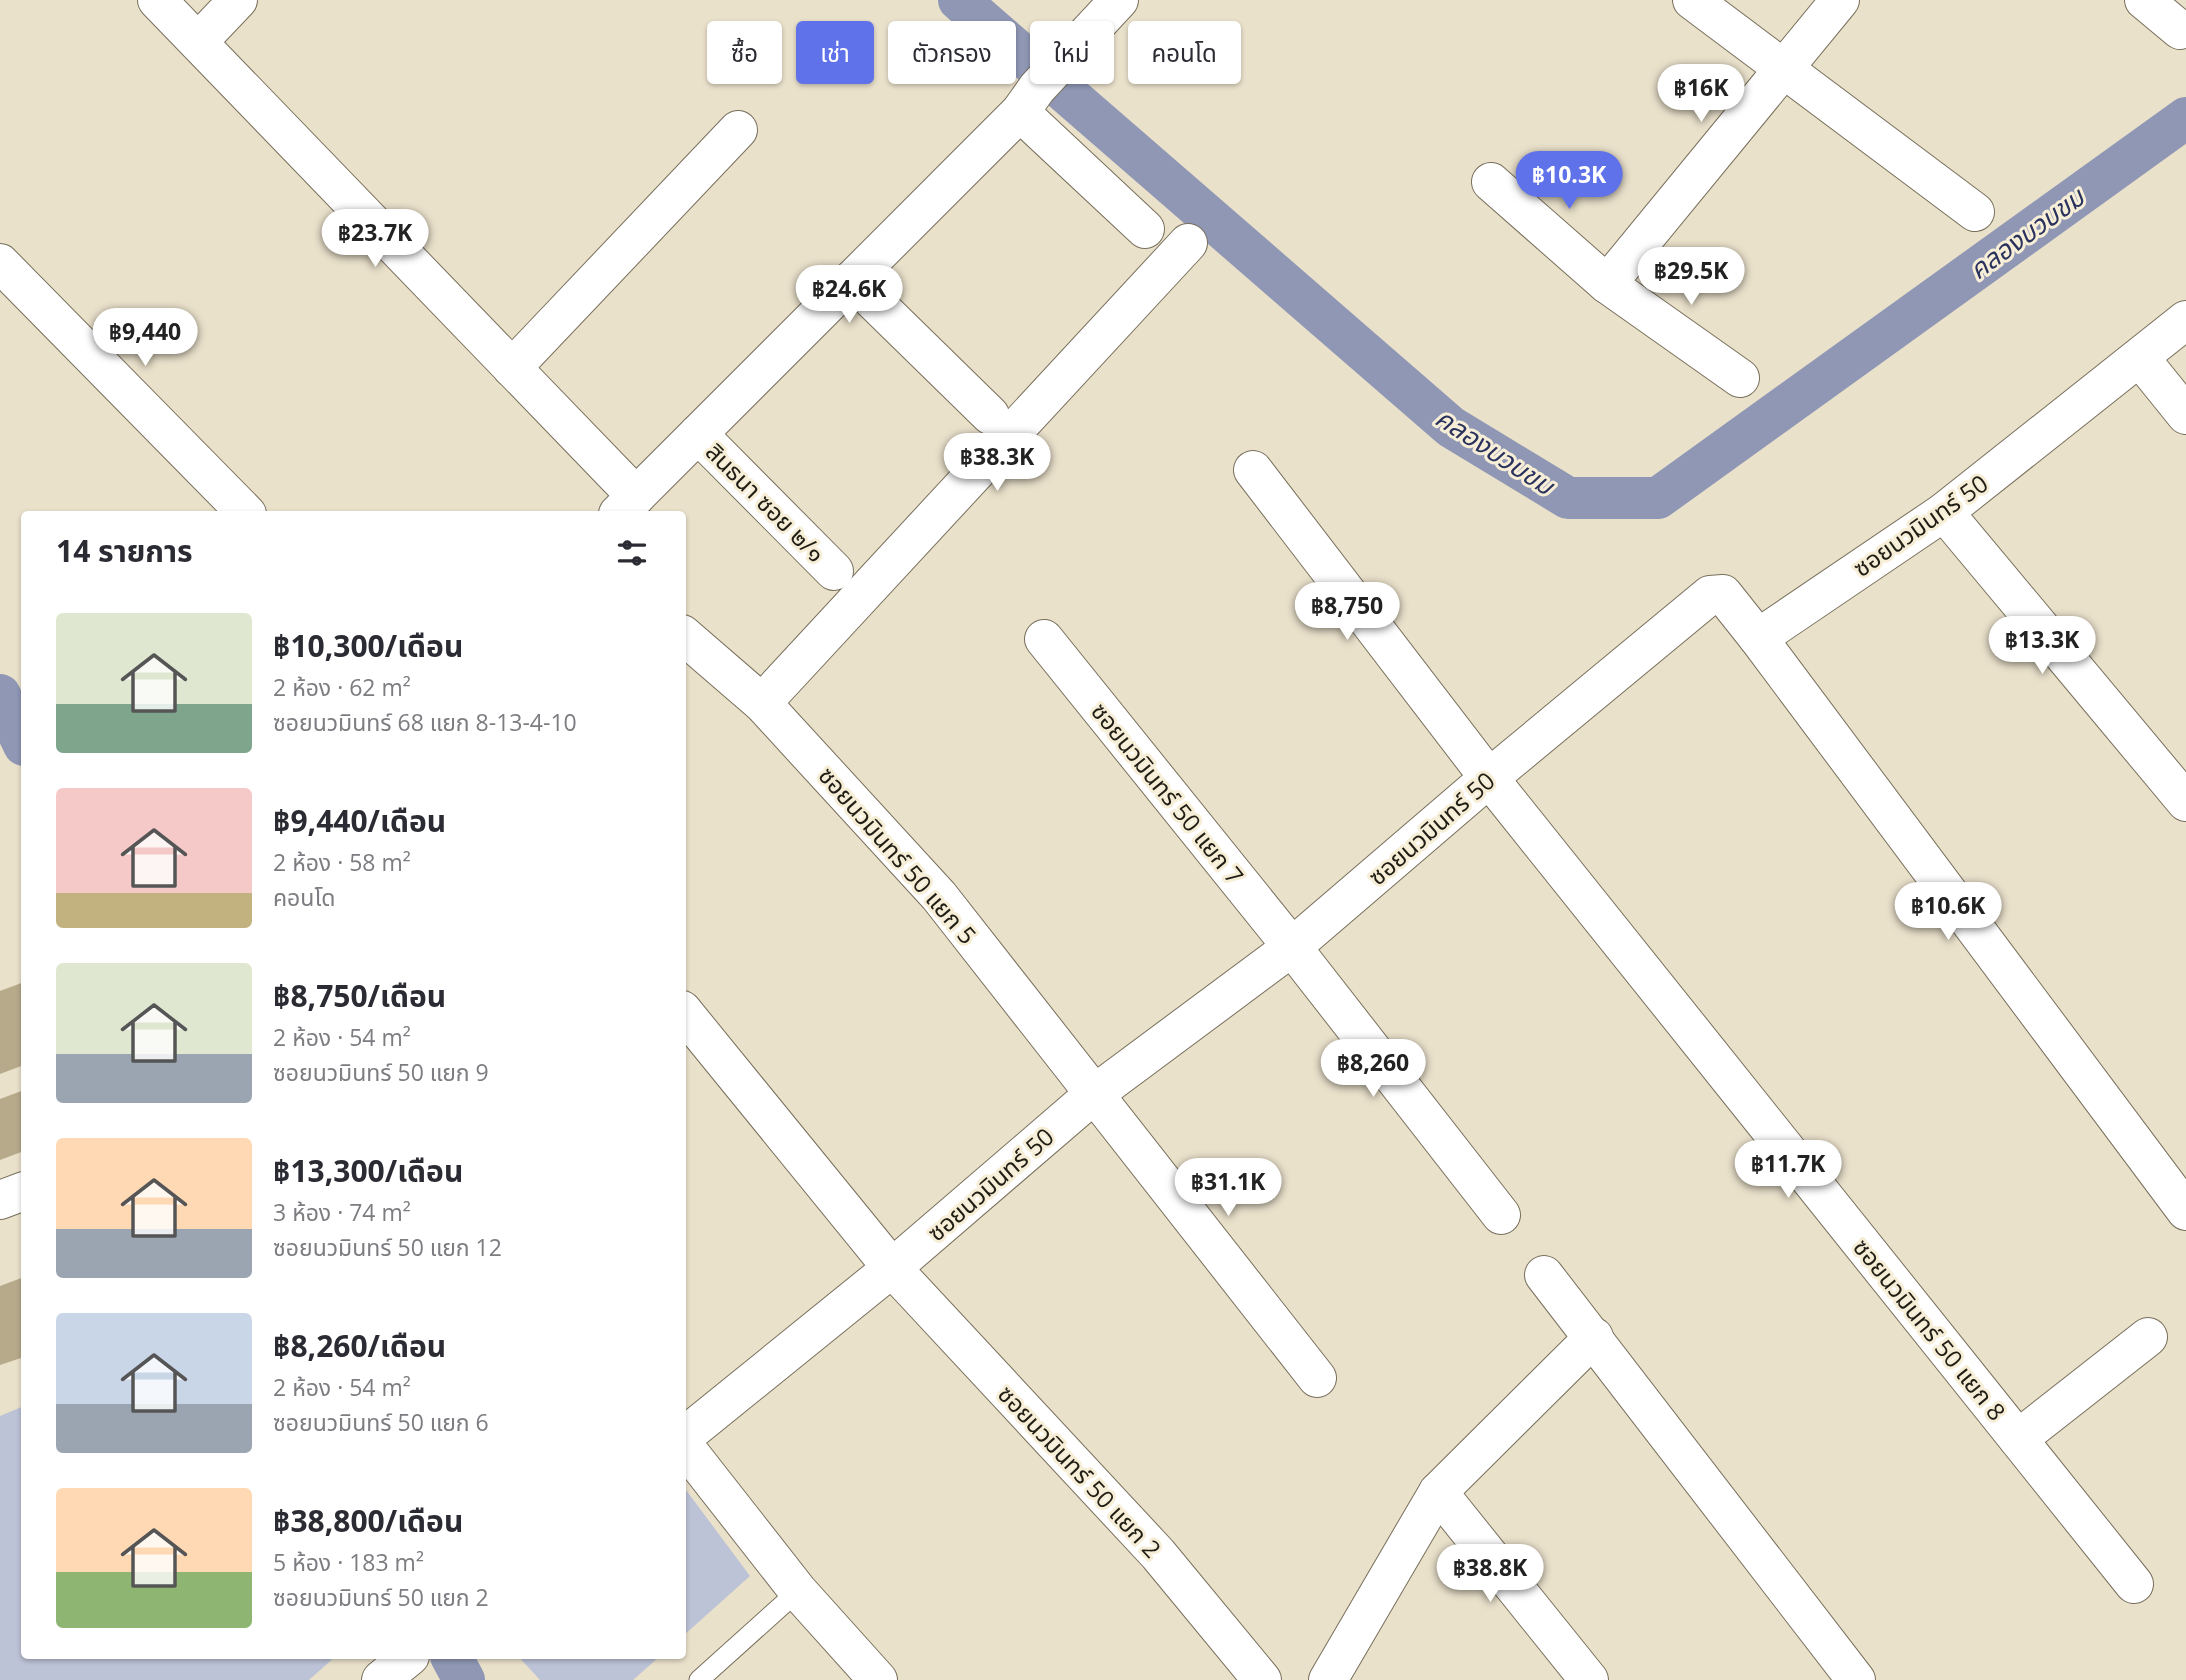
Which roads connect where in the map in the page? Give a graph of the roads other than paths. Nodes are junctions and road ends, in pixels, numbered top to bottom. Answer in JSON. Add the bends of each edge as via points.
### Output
{"nodes":[{"id":1,"x":157,"y":0,"type":"edge"},
{"id":2,"x":238,"y":0,"type":"edge"},
{"id":3,"x":1692,"y":0,"type":"edge"},
{"id":4,"x":1840,"y":0,"type":"edge"},
{"id":5,"x":2144,"y":0,"type":"edge"},
{"id":6,"x":1116,"y":4,"type":"edge"},
{"id":7,"x":2180,"y":30,"type":"dead end"},
{"id":8,"x":198,"y":42,"type":"junction"},
{"id":9,"x":1784,"y":70,"type":"junction"},
{"id":10,"x":1028,"y":100,"type":"junction"},
{"id":11,"x":738,"y":130,"type":"dead end"},
{"id":12,"x":1491,"y":182,"type":"dead end"},
{"id":13,"x":1975,"y":212,"type":"dead end"},
{"id":14,"x":1145,"y":229,"type":"dead end"},
{"id":15,"x":1188,"y":243,"type":"dead end"},
{"id":16,"x":0,"y":263,"type":"edge"},
{"id":17,"x":852,"y":280,"type":"junction"},
{"id":18,"x":1607,"y":284,"type":"junction"},
{"id":19,"x":2186,"y":320,"type":"edge"},
{"id":20,"x":2140,"y":358,"type":"junction"},
{"id":21,"x":512,"y":368,"type":"junction"},
{"id":22,"x":1740,"y":378,"type":"dead end"},
{"id":23,"x":990,"y":415,"type":"dead end"},
{"id":24,"x":2186,"y":415,"type":"edge"},
{"id":25,"x":698,"y":434,"type":"junction"},
{"id":26,"x":1253,"y":470,"type":"dead end"},
{"id":27,"x":627,"y":505,"type":"edge"},
{"id":28,"x":244,"y":511,"type":"edge"},
{"id":29,"x":1944,"y":512,"type":"junction"},
{"id":30,"x":834,"y":570,"type":"dead end"},
{"id":31,"x":686,"y":637,"type":"edge"},
{"id":32,"x":1758,"y":638,"type":"junction"},
{"id":33,"x":1044,"y":639,"type":"dead end"},
{"id":34,"x":762,"y":703,"type":"junction"},
{"id":35,"x":1489,"y":778,"type":"junction"},
{"id":36,"x":2186,"y":802,"type":"edge"},
{"id":37,"x":1292,"y":947,"type":"junction"},
{"id":38,"x":686,"y":1015,"type":"edge"},
{"id":39,"x":1093,"y":1095,"type":"junction"},
{"id":40,"x":21,"y":1192,"type":"edge"},
{"id":41,"x":0,"y":1200,"type":"edge"},
{"id":42,"x":2186,"y":1211,"type":"edge"},
{"id":43,"x":1501,"y":1215,"type":"dead end"},
{"id":44,"x":892,"y":1268,"type":"junction"},
{"id":45,"x":1544,"y":1275,"type":"dead end"},
{"id":46,"x":1594,"y":1337,"type":"junction"},
{"id":47,"x":2148,"y":1337,"type":"dead end"},
{"id":48,"x":1317,"y":1378,"type":"dead end"},
{"id":49,"x":686,"y":1438,"type":"edge"},
{"id":50,"x":2018,"y":1439,"type":"junction"},
{"id":51,"x":686,"y":1446,"type":"edge"},
{"id":52,"x":1438,"y":1492,"type":"junction"},
{"id":53,"x":2134,"y":1584,"type":"dead end"},
{"id":54,"x":798,"y":1591,"type":"junction"},
{"id":55,"x":699,"y":1680,"type":"edge"},
{"id":56,"x":878,"y":1680,"type":"edge"},
{"id":57,"x":1262,"y":1680,"type":"edge"},
{"id":58,"x":1328,"y":1680,"type":"edge"},
{"id":59,"x":1589,"y":1680,"type":"edge"},
{"id":60,"x":1856,"y":1680,"type":"edge"}],
"edges":[{"from":1,"to":8,"type":"street"},
{"from":2,"to":8,"type":"street"},
{"from":3,"to":9,"type":"street"},
{"from":4,"to":9,"type":"street"},
{"from":5,"to":7,"type":"street"},
{"from":6,"to":10,"type":"street"},
{"from":8,"to":21,"type":"street"},
{"from":9,"to":13,"type":"street"},
{"from":9,"to":18,"type":"street"},
{"from":10,"to":14,"type":"street"},
{"from":10,"to":17,"type":"street"},
{"from":11,"to":21,"type":"street"},
{"from":12,"to":18,"type":"street"},
{"from":15,"to":34,"type":"street"},
{"from":16,"to":28,"type":"street"},
{"from":17,"to":23,"type":"street"},
{"from":17,"to":25,"type":"street"},
{"from":18,"to":22,"type":"street"},
{"from":19,"to":20,"type":"street","name":"ซอยนวมินทร์ 50"},
{"from":20,"to":24,"type":"street"},
{"from":20,"to":29,"type":"street","name":"ซอยนวมินทร์ 50"},
{"from":21,"to":27,"type":"street"},
{"from":25,"to":27,"type":"street"},
{"from":25,"to":30,"type":"street","name":"สินธนา ซอย ๒/๑"},
{"from":26,"to":35,"type":"street","name":"ซอยนวมินทร์ 50 แยก 8"},
{"from":29,"to":32,"type":"street","name":"ซอยนวมินทร์ 50"},
{"from":29,"to":36,"type":"street"},
{"from":31,"to":34,"type":"street","name":"ซอยนวมินทร์ 50 แยก 5"},
{"from":32,"to":35,"type":"street","name":"ซอยนวมินทร์ 50","via":[[1723,594],[1710,595]]},
{"from":32,"to":42,"type":"street"},
{"from":33,"to":37,"type":"street","name":"ซอยนวมินทร์ 50 แยก 7"},
{"from":34,"to":39,"type":"street","name":"ซอยนวมินทร์ 50 แยก 5","via":[[939,896]]},
{"from":35,"to":37,"type":"street","name":"ซอยนวมินทร์ 50"},
{"from":35,"to":50,"type":"street","name":"ซอยนวมินทร์ 50 แยก 8"},
{"from":37,"to":39,"type":"street","name":"ซอยนวมินทร์ 50"},
{"from":37,"to":43,"type":"street","name":"ซอยนวมินทร์ 50 แยก 7"},
{"from":38,"to":44,"type":"street","name":"ซอยนวมินทร์ 50 แยก 2"},
{"from":39,"to":44,"type":"street","name":"ซอยนวมินทร์ 50"},
{"from":39,"to":48,"type":"street","name":"ซอยนวมินทร์ 50 แยก 5"},
{"from":40,"to":41,"type":"street"},
{"from":44,"to":49,"type":"street","name":"ซอยนวมินทร์ 50"},
{"from":44,"to":57,"type":"street","name":"ซอยนวมินทร์ 50 แยก 2","via":[[1158,1554]]},
{"from":45,"to":46,"type":"street"},
{"from":46,"to":52,"type":"street"},
{"from":46,"to":60,"type":"street"},
{"from":47,"to":50,"type":"street"},
{"from":50,"to":53,"type":"street","name":"ซอยนวมินทร์ 50 แยก 8"},
{"from":51,"to":54,"type":"street"},
{"from":52,"to":58,"type":"street"},
{"from":52,"to":59,"type":"street"},
{"from":54,"to":55,"type":"lane"},
{"from":54,"to":56,"type":"street"}]}
